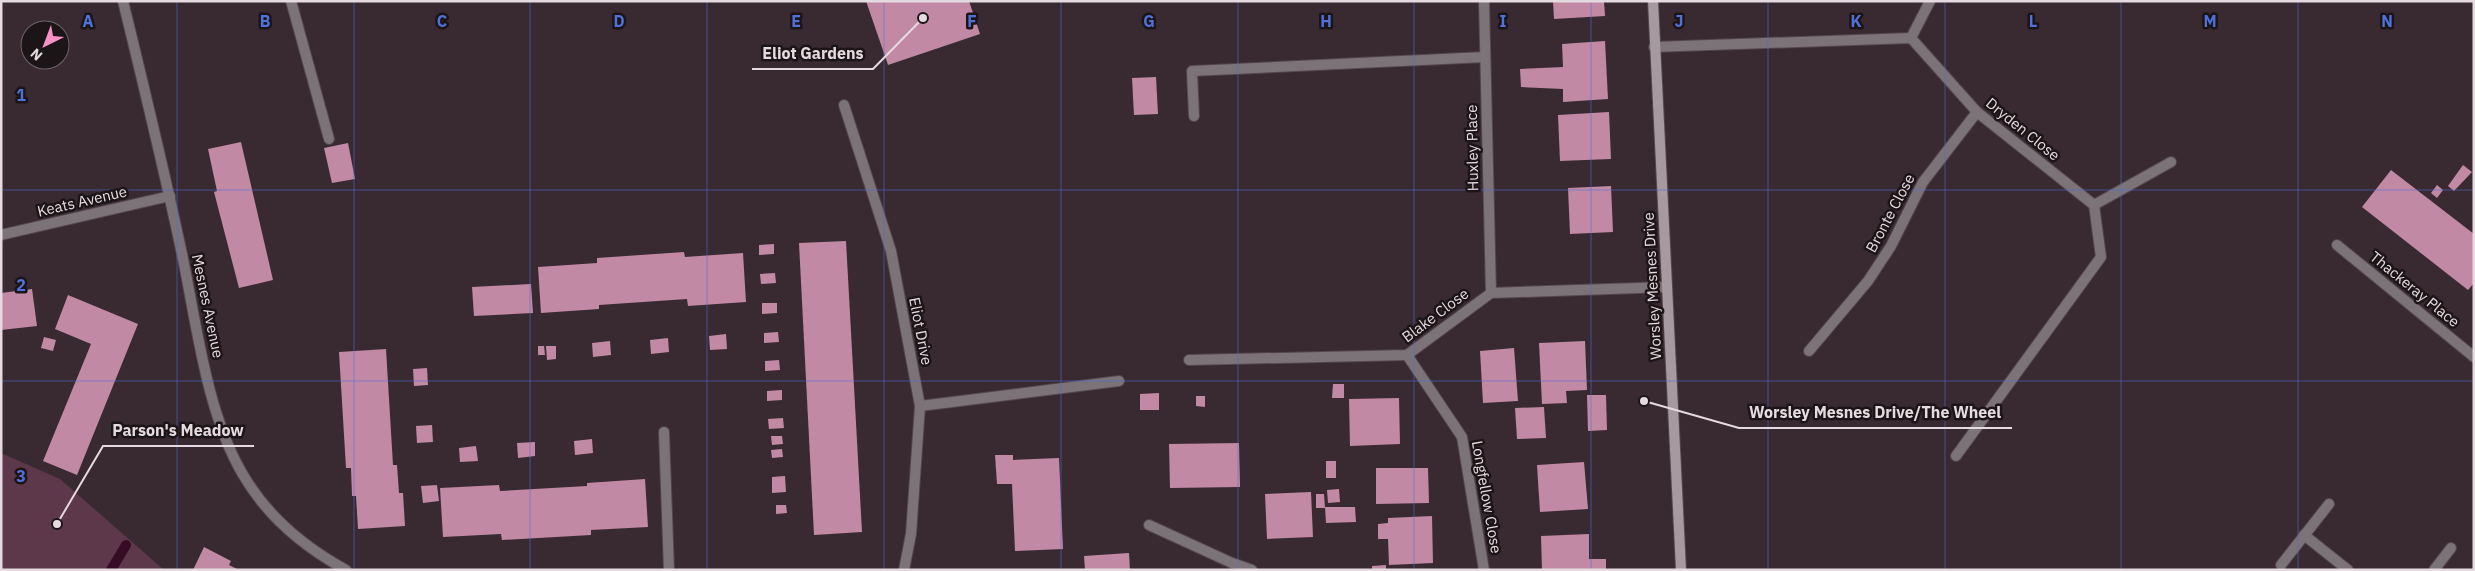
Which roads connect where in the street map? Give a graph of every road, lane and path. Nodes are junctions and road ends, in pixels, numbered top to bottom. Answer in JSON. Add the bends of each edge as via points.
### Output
{"nodes":[{"id":1,"x":123,"y":1,"type":"edge"},
{"id":2,"x":291,"y":1,"type":"edge"},
{"id":3,"x":1484,"y":1,"type":"edge"},
{"id":4,"x":1653,"y":1,"type":"edge"},
{"id":5,"x":1930,"y":1,"type":"edge"},
{"id":6,"x":1911,"y":38,"type":"junction"},
{"id":7,"x":1654,"y":47,"type":"junction"},
{"id":8,"x":1485,"y":58,"type":"junction"},
{"id":9,"x":844,"y":105,"type":"dead end"},
{"id":10,"x":1977,"y":112,"type":"junction"},
{"id":11,"x":1194,"y":116,"type":"dead end"},
{"id":12,"x":330,"y":139,"type":"dead end"},
{"id":13,"x":2171,"y":162,"type":"dead end"},
{"id":14,"x":170,"y":196,"type":"junction"},
{"id":15,"x":2094,"y":205,"type":"junction"},
{"id":16,"x":1,"y":235,"type":"edge"},
{"id":17,"x":2338,"y":245,"type":"dead end"},
{"id":18,"x":1667,"y":286,"type":"junction"},
{"id":19,"x":1491,"y":293,"type":"junction"},
{"id":20,"x":1809,"y":351,"type":"dead end"},
{"id":21,"x":1407,"y":355,"type":"junction"},
{"id":22,"x":2474,"y":357,"type":"edge"},
{"id":23,"x":1189,"y":360,"type":"dead end"},
{"id":24,"x":1119,"y":381,"type":"dead end"},
{"id":25,"x":920,"y":406,"type":"junction"},
{"id":26,"x":664,"y":432,"type":"dead end"},
{"id":27,"x":1956,"y":456,"type":"dead end"},
{"id":28,"x":2329,"y":504,"type":"dead end"},
{"id":29,"x":1149,"y":525,"type":"dead end"},
{"id":30,"x":2304,"y":535,"type":"junction"},
{"id":31,"x":2451,"y":548,"type":"dead end"},
{"id":32,"x":2281,"y":565,"type":"dead end"},
{"id":33,"x":346,"y":570,"type":"edge"},
{"id":34,"x":669,"y":570,"type":"edge"},
{"id":35,"x":904,"y":570,"type":"edge"},
{"id":36,"x":1252,"y":570,"type":"edge"},
{"id":37,"x":1484,"y":570,"type":"edge"},
{"id":38,"x":1681,"y":570,"type":"edge"},
{"id":39,"x":2348,"y":570,"type":"edge"},
{"id":40,"x":2434,"y":570,"type":"edge"}],
"edges":[{"from":1,"to":14,"type":"street","name":"Mesnes Avenue"},
{"from":2,"to":12,"type":"street"},
{"from":3,"to":8,"type":"street","name":"Huxley Place"},
{"from":4,"to":7,"type":"street","name":"Worsley Mesnes Drive"},
{"from":5,"to":6,"type":"street"},
{"from":6,"to":7,"type":"street"},
{"from":6,"to":10,"type":"street","name":"Dryden Close"},
{"from":7,"to":18,"type":"street","name":"Worsley Mesnes Drive"},
{"from":8,"to":11,"type":"street","via":[[1192,71]]},
{"from":8,"to":19,"type":"street","name":"Huxley Place"},
{"from":9,"to":25,"type":"street","name":"Eliot Drive","via":[[891,251]]},
{"from":10,"to":15,"type":"street","name":"Dryden Close"},
{"from":10,"to":20,"type":"street","name":"Bronte Close","via":[[1922,182],[1891,246],[1868,280]]},
{"from":13,"to":15,"type":"street"},
{"from":14,"to":16,"type":"street","name":"Keats Avenue"},
{"from":14,"to":33,"type":"street","name":"Mesnes Avenue","via":[[222,432],[242,474],[289,532],[317,554]]},
{"from":15,"to":27,"type":"street","via":[[2101,257]]},
{"from":17,"to":22,"type":"street","name":"Thackeray Place"},
{"from":18,"to":19,"type":"street","name":"Blake Close"},
{"from":18,"to":38,"type":"street","name":"Worsley Mesnes Drive"},
{"from":19,"to":21,"type":"street","name":"Blake Close"},
{"from":21,"to":23,"type":"street","name":"Blake Close"},
{"from":21,"to":37,"type":"street","name":"Longfellow Close","via":[[1462,437]]},
{"from":24,"to":25,"type":"street"},
{"from":25,"to":35,"type":"street","name":"Eliot Drive","via":[[911,534]]},
{"from":26,"to":34,"type":"street"},
{"from":28,"to":30,"type":"street"},
{"from":29,"to":36,"type":"street"},
{"from":30,"to":32,"type":"street"},
{"from":30,"to":39,"type":"street"},
{"from":31,"to":40,"type":"street"}]}
